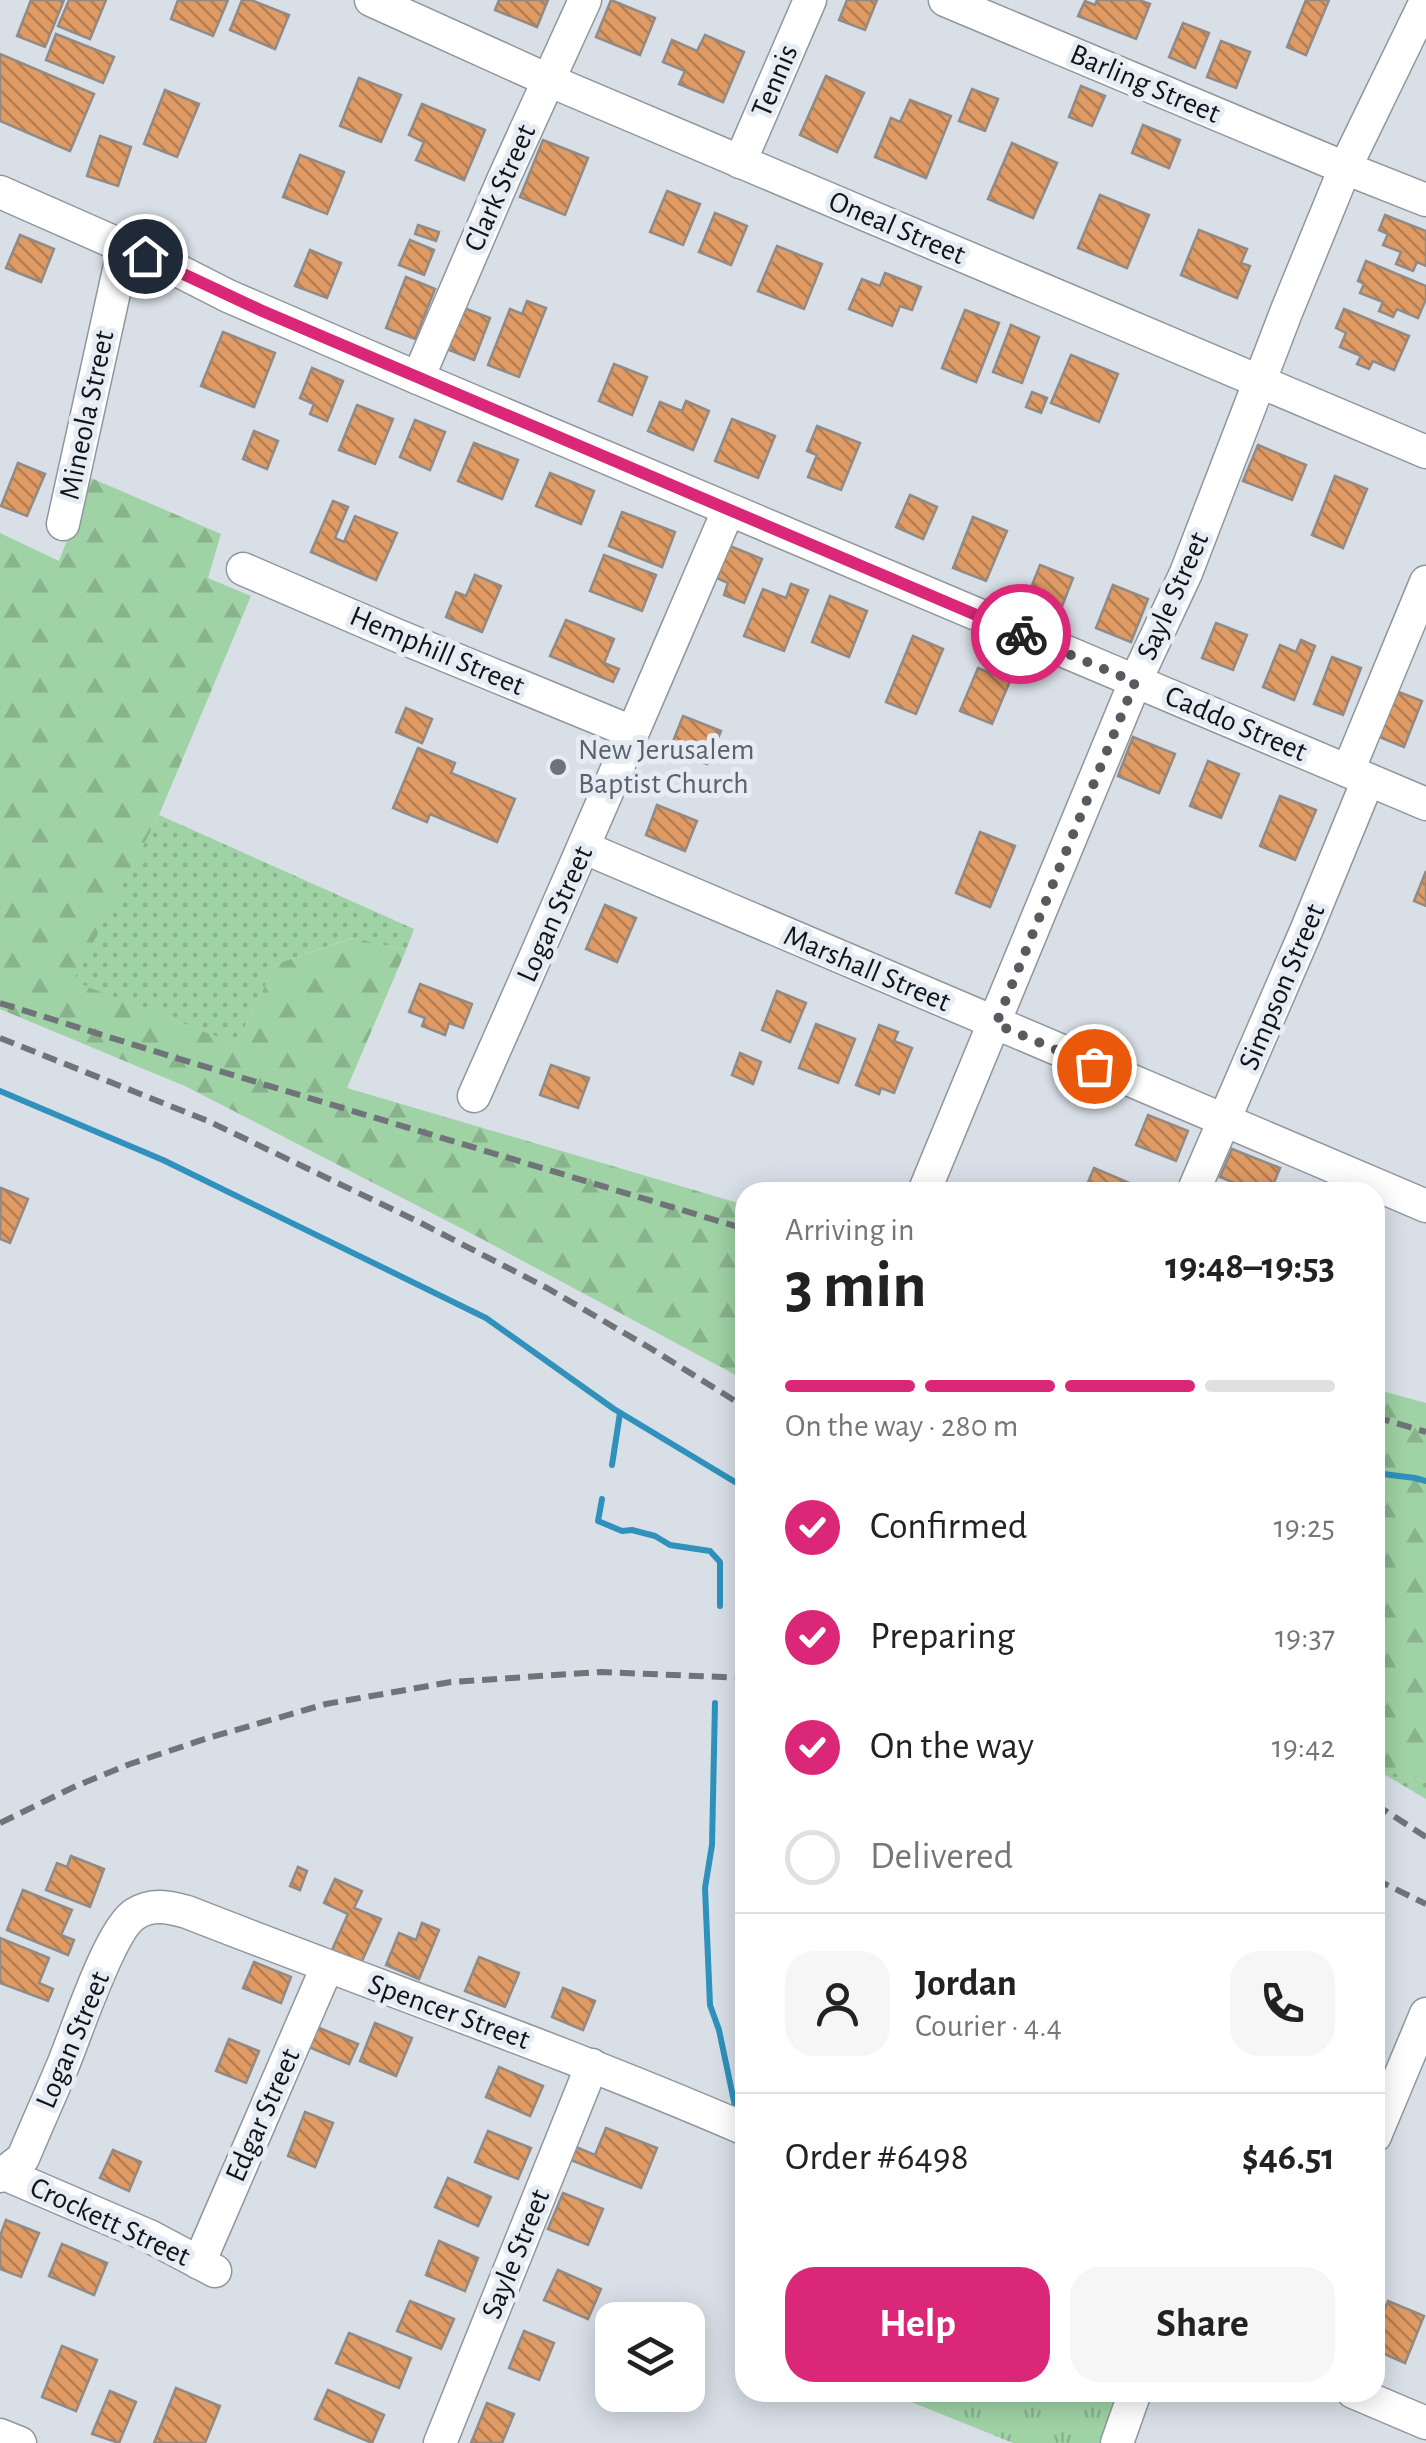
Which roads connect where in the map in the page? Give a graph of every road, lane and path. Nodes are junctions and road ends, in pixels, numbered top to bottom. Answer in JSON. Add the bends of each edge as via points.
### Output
{"nodes":[{"id":1,"x":371,"y":0,"type":"edge"},
{"id":2,"x":585,"y":0,"type":"edge"},
{"id":3,"x":810,"y":0,"type":"edge"},
{"id":4,"x":945,"y":0,"type":"edge"},
{"id":5,"x":1426,"y":1,"type":"edge"},
{"id":6,"x":548,"y":80,"type":"junction"},
{"id":7,"x":740,"y":162,"type":"junction"},
{"id":8,"x":1345,"y":168,"type":"junction"},
{"id":9,"x":0,"y":192,"type":"edge"},
{"id":10,"x":1426,"y":200,"type":"edge"},
{"id":11,"x":124,"y":246,"type":"junction"},
{"id":12,"x":418,"y":378,"type":"junction"},
{"id":13,"x":1260,"y":381,"type":"junction"},
{"id":14,"x":1426,"y":452,"type":"edge"},
{"id":15,"x":728,"y":511,"type":"junction"},
{"id":16,"x":63,"y":524,"type":"dead end"},
{"id":17,"x":243,"y":569,"type":"dead end"},
{"id":18,"x":1426,"y":582,"type":"edge"},
{"id":19,"x":1135,"y":682,"type":"junction"},
{"id":20,"x":632,"y":732,"type":"junction"},
{"id":21,"x":1358,"y":776,"type":"junction"},
{"id":22,"x":1426,"y":804,"type":"edge"},
{"id":23,"x":584,"y":848,"type":"junction"},
{"id":24,"x":996,"y":1024,"type":"junction"},
{"id":25,"x":474,"y":1096,"type":"dead end"},
{"id":26,"x":1225,"y":1121,"type":"junction"},
{"id":27,"x":928,"y":1182,"type":"edge"},
{"id":28,"x":1198,"y":1182,"type":"edge"},
{"id":29,"x":1369,"y":1182,"type":"edge"},
{"id":30,"x":1385,"y":1189,"type":"edge"},
{"id":31,"x":1426,"y":1206,"type":"edge"},
{"id":32,"x":149,"y":1908,"type":"joint"},
{"id":33,"x":328,"y":1967,"type":"junction"},
{"id":34,"x":1426,"y":2014,"type":"edge"},
{"id":35,"x":592,"y":2065,"type":"junction"},
{"id":36,"x":1385,"y":2112,"type":"edge"},
{"id":37,"x":735,"y":2126,"type":"edge"},
{"id":38,"x":1,"y":2174,"type":"edge"},
{"id":39,"x":209,"y":2268,"type":"joint"},
{"id":40,"x":1131,"y":2402,"type":"edge"},
{"id":41,"x":1376,"y":2402,"type":"edge"},
{"id":42,"x":1426,"y":2423,"type":"edge"},
{"id":43,"x":0,"y":2435,"type":"edge"},
{"id":44,"x":20,"y":2443,"type":"edge"},
{"id":45,"x":440,"y":2443,"type":"edge"},
{"id":46,"x":1117,"y":2443,"type":"edge"}],
"edges":[{"from":1,"to":6,"type":"street","name":"Oneal Street"},
{"from":2,"to":6,"type":"street","name":"Clark Street"},
{"from":3,"to":7,"type":"street","name":"Tennis"},
{"from":4,"to":8,"type":"street","name":"Barling Street"},
{"from":5,"to":8,"type":"street","name":"Sayle Street"},
{"from":6,"to":7,"type":"street","name":"Oneal Street"},
{"from":6,"to":12,"type":"street","name":"Clark Street"},
{"from":7,"to":13,"type":"street","name":"Oneal Street"},
{"from":8,"to":10,"type":"street","name":"Barling Street"},
{"from":8,"to":13,"type":"street","name":"Sayle Street"},
{"from":9,"to":11,"type":"street","name":"Caddo Street"},
{"from":11,"to":12,"type":"street","name":"Caddo Street"},
{"from":11,"to":16,"type":"street","name":"Mineola Street"},
{"from":12,"to":15,"type":"street","name":"Caddo Street"},
{"from":13,"to":14,"type":"street","name":"Oneal Street"},
{"from":13,"to":19,"type":"street","name":"Sayle Street","via":[[1186,574]]},
{"from":15,"to":19,"type":"street","name":"Caddo Street"},
{"from":15,"to":20,"type":"street","name":"Logan Street"},
{"from":17,"to":20,"type":"street","name":"Hemphill Street"},
{"from":18,"to":21,"type":"street","name":"Simpson Street"},
{"from":19,"to":21,"type":"street","name":"Caddo Street"},
{"from":19,"to":24,"type":"street","name":"Sayle Street"},
{"from":20,"to":23,"type":"street","name":"Logan Street"},
{"from":21,"to":22,"type":"street","name":"Caddo Street"},
{"from":21,"to":26,"type":"street","name":"Simpson Street"},
{"from":23,"to":24,"type":"street","name":"Marshall Street"},
{"from":23,"to":25,"type":"street","name":"Logan Street"},
{"from":24,"to":26,"type":"street","name":"Marshall Street"},
{"from":24,"to":27,"type":"street","name":"Sayle Street"},
{"from":26,"to":28,"type":"street","name":"Simpson Street"},
{"from":26,"to":29,"type":"street","name":"Marshall Street"},
{"from":30,"to":31,"type":"street","name":"Marshall Street"},
{"from":32,"to":33,"type":"street","name":"Spencer Street","via":[[187,1912]]},
{"from":32,"to":38,"type":"street","name":"Logan Street","via":[[122,1928],[23,2158]]},
{"from":33,"to":35,"type":"street","name":"Spencer Street"},
{"from":33,"to":39,"type":"street","name":"Edgar Street"},
{"from":34,"to":36,"type":"street"},
{"from":35,"to":37,"type":"street","name":"Spencer Street"},
{"from":35,"to":45,"type":"street","name":"Sayle Street"},
{"from":38,"to":39,"type":"street","name":"Crockett Street"},
{"from":40,"to":46,"type":"street"},
{"from":41,"to":42,"type":"street"},
{"from":43,"to":44,"type":"street"}]}
